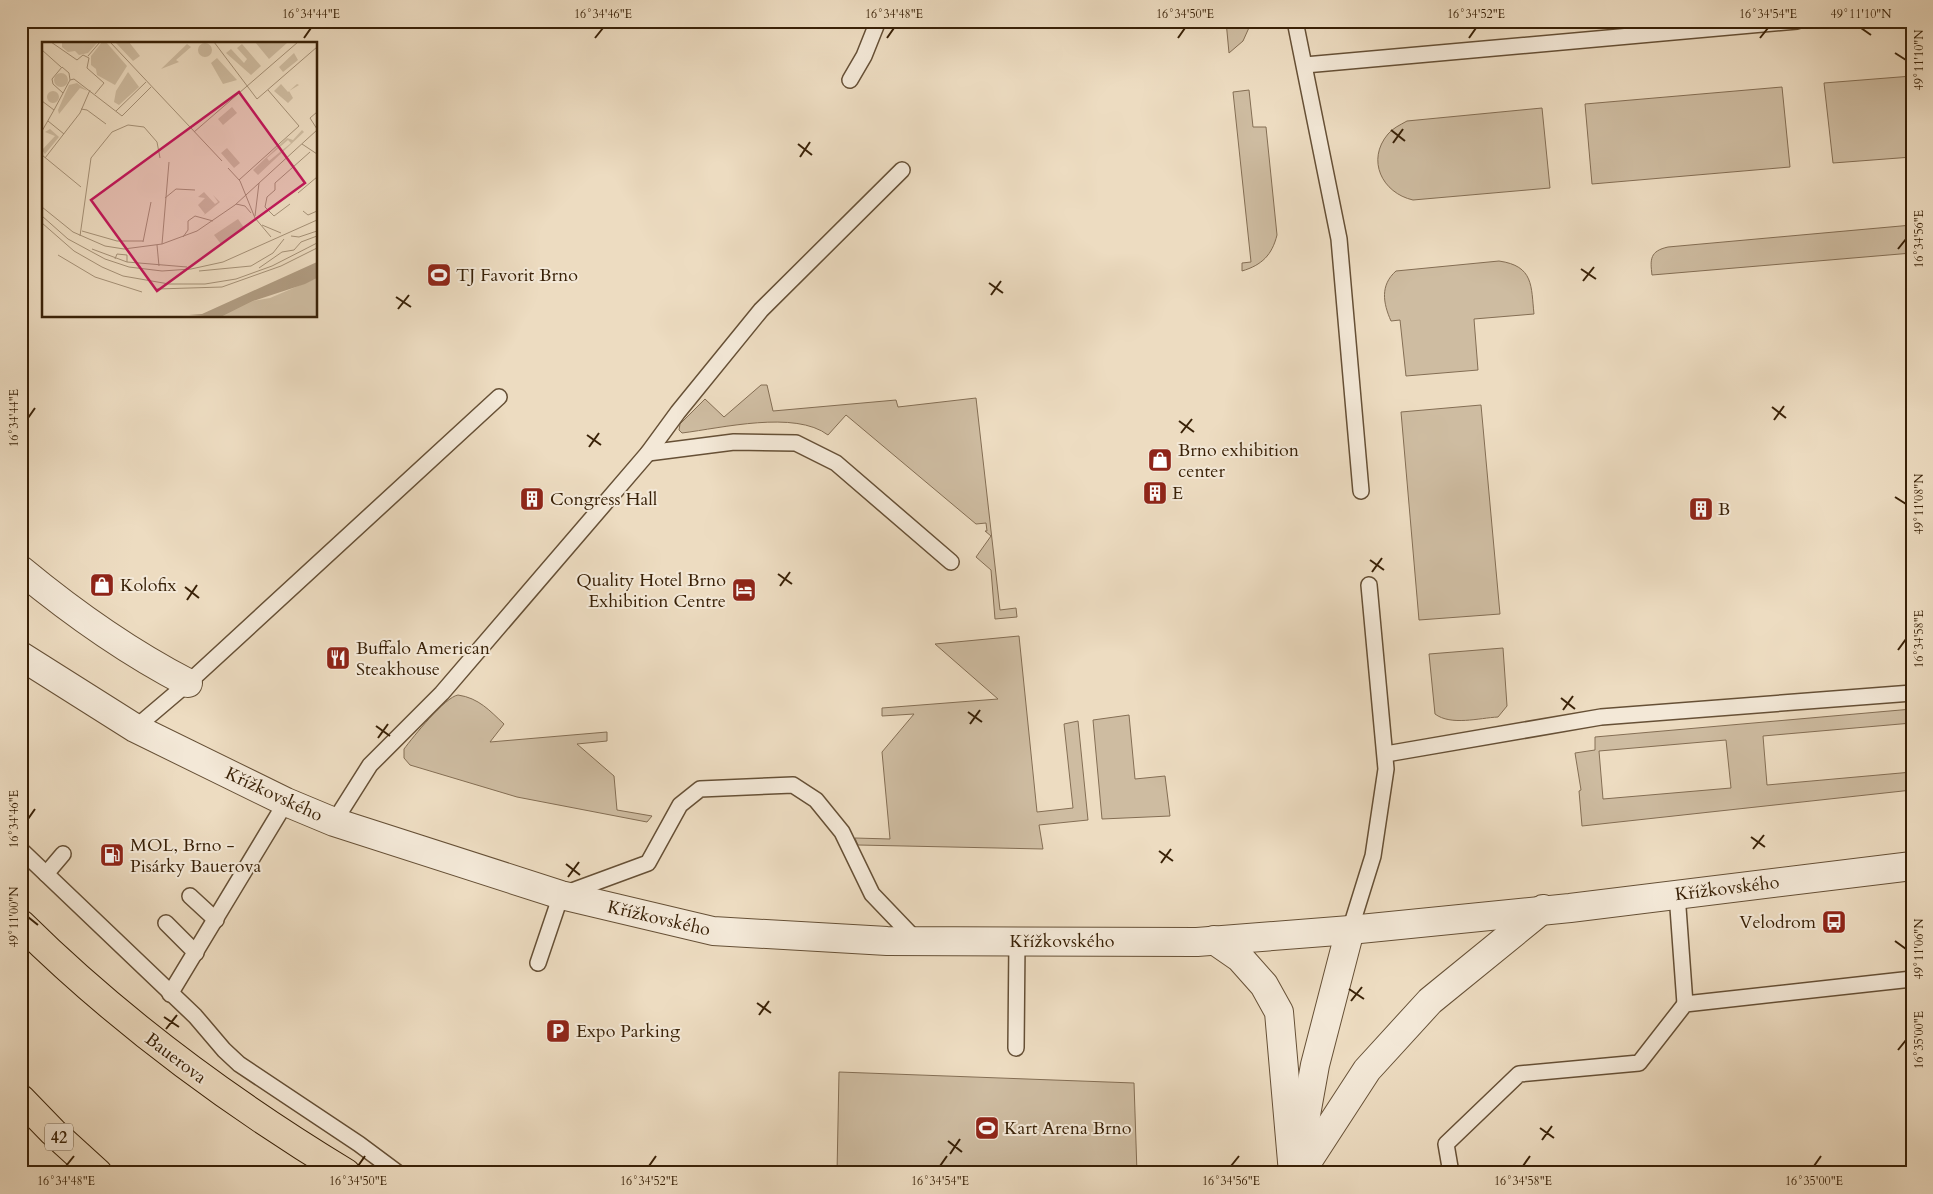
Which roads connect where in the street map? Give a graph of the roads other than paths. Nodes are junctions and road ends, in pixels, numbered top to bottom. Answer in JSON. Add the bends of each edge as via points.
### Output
{"nodes":[{"id":1,"x":878,"y":21,"type":"edge"},
{"id":2,"x":1295,"y":21,"type":"edge"},
{"id":3,"x":1797,"y":21,"type":"edge"},
{"id":4,"x":1305,"y":65,"type":"junction"},
{"id":5,"x":850,"y":80,"type":"dead end"},
{"id":6,"x":902,"y":170,"type":"dead end"},
{"id":7,"x":499,"y":397,"type":"dead end"},
{"id":8,"x":648,"y":453,"type":"junction"},
{"id":9,"x":1361,"y":491,"type":"dead end"},
{"id":10,"x":951,"y":562,"type":"dead end"},
{"id":11,"x":21,"y":570,"type":"edge"},
{"id":12,"x":1369,"y":585,"type":"dead end"},
{"id":13,"x":21,"y":656,"type":"edge"},
{"id":14,"x":188,"y":683,"type":"junction"},
{"id":15,"x":1912,"y":693,"type":"edge"},
{"id":16,"x":135,"y":728,"type":"junction"},
{"id":17,"x":1386,"y":754,"type":"junction"},
{"id":18,"x":286,"y":802,"type":"junction"},
{"id":19,"x":334,"y":822,"type":"junction"},
{"id":20,"x":21,"y":850,"type":"edge"},
{"id":21,"x":63,"y":854,"type":"dead end"},
{"id":22,"x":1912,"y":866,"type":"edge"},
{"id":23,"x":46,"y":874,"type":"junction"},
{"id":24,"x":1677,"y":894,"type":"junction"},
{"id":25,"x":561,"y":895,"type":"junction"},
{"id":26,"x":190,"y":896,"type":"dead end"},
{"id":27,"x":1543,"y":909,"type":"junction"},
{"id":28,"x":216,"y":920,"type":"junction"},
{"id":29,"x":166,"y":923,"type":"dead end"},
{"id":30,"x":21,"y":924,"type":"edge"},
{"id":31,"x":1350,"y":930,"type":"junction"},
{"id":32,"x":1214,"y":940,"type":"junction"},
{"id":33,"x":917,"y":941,"type":"junction"},
{"id":34,"x":1016,"y":941,"type":"junction"},
{"id":35,"x":196,"y":953,"type":"junction"},
{"id":36,"x":538,"y":963,"type":"dead end"},
{"id":37,"x":1912,"y":980,"type":"edge"},
{"id":38,"x":170,"y":994,"type":"junction"},
{"id":39,"x":1685,"y":1004,"type":"junction"},
{"id":40,"x":1016,"y":1048,"type":"dead end"},
{"id":41,"x":21,"y":1099,"type":"edge"},
{"id":42,"x":299,"y":1144,"type":"junction"},
{"id":43,"x":98,"y":1173,"type":"edge"},
{"id":44,"x":329,"y":1173,"type":"edge"},
{"id":45,"x":346,"y":1173,"type":"edge"},
{"id":46,"x":398,"y":1173,"type":"edge"},
{"id":47,"x":1294,"y":1173,"type":"edge"},
{"id":48,"x":1300,"y":1173,"type":"edge"},
{"id":49,"x":1451,"y":1173,"type":"edge"}],
"edges":[{"from":1,"to":5,"type":"lane"},
{"from":2,"to":4,"type":"lane"},
{"from":3,"to":4,"type":"lane"},
{"from":4,"to":9,"type":"lane","via":[[1339,239]]},
{"from":6,"to":8,"type":"lane","via":[[761,310]]},
{"from":7,"to":14,"type":"lane"},
{"from":8,"to":10,"type":"lane","via":[[734,442],[796,444],[836,463]]},
{"from":8,"to":19,"type":"lane","via":[[442,693],[370,766]]},
{"from":11,"to":14,"type":"street","via":[[67,608],[154,665]]},
{"from":12,"to":17,"type":"lane"},
{"from":13,"to":16,"type":"street","name":"Křížkovského"},
{"from":14,"to":16,"type":"lane"},
{"from":15,"to":17,"type":"lane","via":[[1601,717]]},
{"from":16,"to":18,"type":"street","name":"Křížkovského"},
{"from":17,"to":31,"type":"lane","via":[[1373,856]]},
{"from":18,"to":19,"type":"street","name":"Křížkovského"},
{"from":18,"to":28,"type":"lane"},
{"from":19,"to":25,"type":"street","name":"Křížkovského"},
{"from":20,"to":23,"type":"lane"},
{"from":21,"to":23,"type":"lane"},
{"from":22,"to":24,"type":"street","name":"Křížkovského"},
{"from":23,"to":38,"type":"lane"},
{"from":24,"to":27,"type":"street","name":"Křížkovského"},
{"from":24,"to":39,"type":"lane"},
{"from":25,"to":33,"type":"street","name":"Křížkovského","via":[[713,931]]},
{"from":25,"to":33,"type":"lane","via":[[648,863],[680,804],[700,789],[793,785],[816,800],[842,832],[872,894]]},
{"from":25,"to":36,"type":"lane"},
{"from":26,"to":28,"type":"lane"},
{"from":27,"to":31,"type":"street","name":"Křížkovského"},
{"from":27,"to":48,"type":"street","via":[[1430,1001],[1367,1070]]},
{"from":28,"to":35,"type":"lane"},
{"from":29,"to":35,"type":"lane"},
{"from":30,"to":42,"type":"highway","name":"Bauerova","via":[[130,1023],[213,1086]]},
{"from":31,"to":32,"type":"street","name":"Křížkovského"},
{"from":31,"to":47,"type":"street","via":[[1314,1065]]},
{"from":32,"to":34,"type":"street","name":"Křížkovského"},
{"from":32,"to":47,"type":"street","via":[[1240,958],[1264,985],[1279,1012]]},
{"from":33,"to":34,"type":"street","name":"Křížkovského"},
{"from":34,"to":40,"type":"lane"},
{"from":35,"to":38,"type":"lane"},
{"from":37,"to":39,"type":"lane"},
{"from":38,"to":46,"type":"lane","via":[[239,1064]]},
{"from":39,"to":49,"type":"lane","via":[[1639,1063],[1519,1074],[1446,1144]]},
{"from":41,"to":43,"type":"highway","number":"42"},
{"from":42,"to":44,"type":"highway"},
{"from":42,"to":45,"type":"highway","name":"Bauerova"}]}
